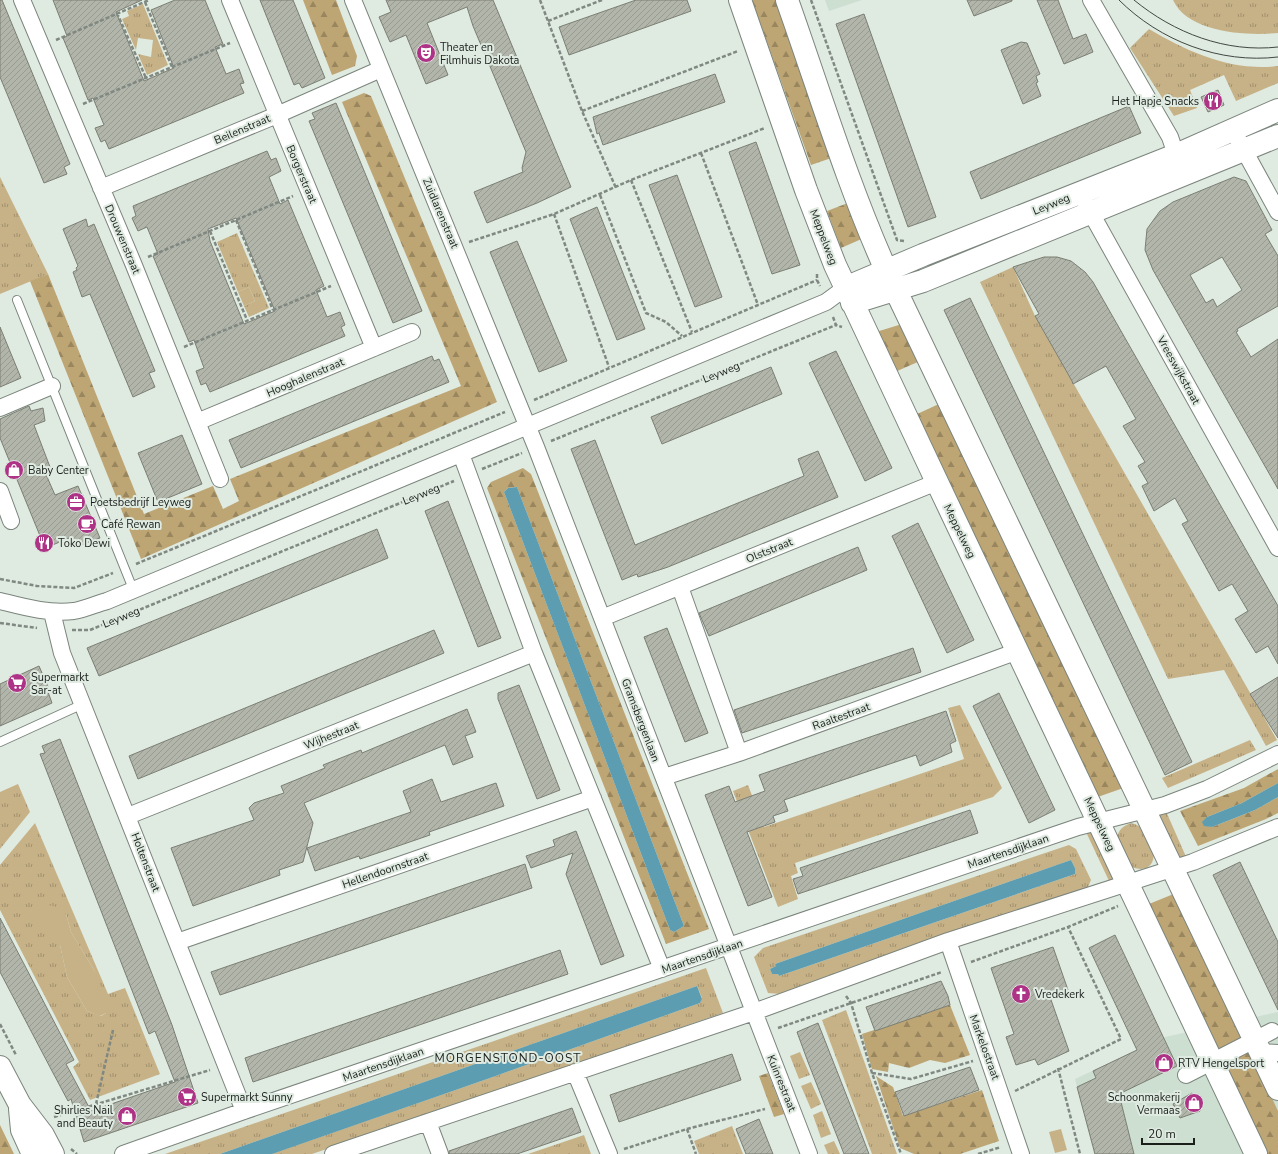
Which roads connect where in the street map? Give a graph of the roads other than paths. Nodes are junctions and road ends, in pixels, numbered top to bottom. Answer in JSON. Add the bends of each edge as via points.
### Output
{"nodes":[{"id":1,"x":22,"y":0,"type":"edge"},
{"id":2,"x":230,"y":0,"type":"edge"},
{"id":3,"x":353,"y":0,"type":"edge"},
{"id":4,"x":740,"y":0,"type":"edge"},
{"id":5,"x":787,"y":0,"type":"edge"},
{"id":6,"x":1091,"y":0,"type":"edge"},
{"id":7,"x":381,"y":68,"type":"junction"},
{"id":8,"x":1278,"y":110,"type":"edge"},
{"id":9,"x":276,"y":115,"type":"junction"},
{"id":10,"x":1233,"y":130,"type":"junction"},
{"id":11,"x":1278,"y":136,"type":"edge"},
{"id":12,"x":1243,"y":150,"type":"junction"},
{"id":13,"x":1180,"y":164,"type":"junction"},
{"id":14,"x":101,"y":188,"type":"junction"},
{"id":15,"x":1079,"y":192,"type":"junction"},
{"id":16,"x":1278,"y":212,"type":"edge"},
{"id":17,"x":1091,"y":213,"type":"junction"},
{"id":18,"x":886,"y":270,"type":"junction"},
{"id":19,"x":896,"y":290,"type":"junction"},
{"id":20,"x":848,"y":296,"type":"junction"},
{"id":21,"x":17,"y":300,"type":"dead end"},
{"id":22,"x":412,"y":332,"type":"dead end"},
{"id":23,"x":374,"y":348,"type":"junction"},
{"id":24,"x":52,"y":386,"type":"junction"},
{"id":25,"x":0,"y":408,"type":"edge"},
{"id":26,"x":198,"y":422,"type":"junction"},
{"id":27,"x":528,"y":427,"type":"junction"},
{"id":28,"x":461,"y":454,"type":"junction"},
{"id":29,"x":220,"y":479,"type":"dead end"},
{"id":30,"x":937,"y":482,"type":"junction"},
{"id":31,"x":0,"y":491,"type":"edge"},
{"id":32,"x":11,"y":521,"type":"dead end"},
{"id":33,"x":1278,"y":548,"type":"edge"},
{"id":34,"x":680,"y":587,"type":"junction"},
{"id":35,"x":133,"y":589,"type":"junction"},
{"id":36,"x":0,"y":601,"type":"edge"},
{"id":37,"x":0,"y":608,"type":"edge"},
{"id":38,"x":28,"y":608,"type":"junction"},
{"id":39,"x":52,"y":612,"type":"junction"},
{"id":40,"x":602,"y":618,"type":"junction"},
{"id":41,"x":1018,"y":651,"type":"junction"},
{"id":42,"x":534,"y":653,"type":"junction"},
{"id":43,"x":83,"y":704,"type":"junction"},
{"id":44,"x":0,"y":742,"type":"edge"},
{"id":45,"x":739,"y":753,"type":"junction"},
{"id":46,"x":1278,"y":754,"type":"edge"},
{"id":47,"x":664,"y":777,"type":"junction"},
{"id":48,"x":593,"y":798,"type":"junction"},
{"id":49,"x":1143,"y":809,"type":"junction"},
{"id":50,"x":128,"y":816,"type":"junction"},
{"id":51,"x":1099,"y":821,"type":"junction"},
{"id":52,"x":1278,"y":827,"type":"edge"},
{"id":53,"x":1172,"y":867,"type":"junction"},
{"id":54,"x":1132,"y":891,"type":"junction"},
{"id":55,"x":948,"y":941,"type":"junction"},
{"id":56,"x":177,"y":942,"type":"junction"},
{"id":57,"x":729,"y":947,"type":"junction"},
{"id":58,"x":662,"y":970,"type":"junction"},
{"id":59,"x":754,"y":1012,"type":"junction"},
{"id":60,"x":1262,"y":1041,"type":"edge"},
{"id":61,"x":1210,"y":1057,"type":"junction"},
{"id":62,"x":0,"y":1067,"type":"edge"},
{"id":63,"x":575,"y":1072,"type":"junction"},
{"id":64,"x":1186,"y":1075,"type":"dead end"},
{"id":65,"x":1278,"y":1089,"type":"edge"},
{"id":66,"x":20,"y":1106,"type":"junction"},
{"id":67,"x":244,"y":1111,"type":"junction"},
{"id":68,"x":428,"y":1122,"type":"junction"},
{"id":69,"x":1019,"y":1148,"type":"edge"},
{"id":70,"x":613,"y":1152,"type":"edge"},
{"id":71,"x":33,"y":1154,"type":"edge"},
{"id":72,"x":53,"y":1154,"type":"edge"},
{"id":73,"x":123,"y":1154,"type":"edge"},
{"id":74,"x":333,"y":1154,"type":"edge"},
{"id":75,"x":440,"y":1154,"type":"edge"},
{"id":76,"x":810,"y":1154,"type":"edge"},
{"id":77,"x":1256,"y":1154,"type":"edge"}],
"edges":[{"from":1,"to":14,"type":"street","name":"Drouwenstraat"},
{"from":2,"to":9,"type":"street","name":"Borgerstraat"},
{"from":3,"to":7,"type":"street","name":"Zuidlarenstraat"},
{"from":4,"to":20,"type":"main road","name":"Meppelweg","via":[[806,190]]},
{"from":5,"to":18,"type":"main road"},
{"from":6,"to":13,"type":"street","via":[[1170,136]]},
{"from":7,"to":9,"type":"street","name":"Beilenstraat"},
{"from":7,"to":27,"type":"street","name":"Zuidlarenstraat"},
{"from":8,"to":10,"type":"main road","name":"Leyweg"},
{"from":9,"to":14,"type":"street","name":"Beilenstraat"},
{"from":9,"to":23,"type":"street","name":"Borgerstraat"},
{"from":10,"to":12,"type":"street"},
{"from":10,"to":13,"type":"main road","name":"Leyweg"},
{"from":11,"to":12,"type":"main road","name":"Leyweg"},
{"from":12,"to":13,"type":"main road","name":"Leyweg"},
{"from":12,"to":16,"type":"street"},
{"from":13,"to":15,"type":"main road","name":"Leyweg"},
{"from":13,"to":17,"type":"main road","name":"Leyweg"},
{"from":14,"to":26,"type":"street","name":"Drouwenstraat"},
{"from":15,"to":17,"type":"street","name":"Vreeswijkstraat"},
{"from":15,"to":18,"type":"main road","name":"Leyweg"},
{"from":17,"to":19,"type":"main road","name":"Leyweg"},
{"from":17,"to":33,"type":"street","name":"Vreeswijkstraat"},
{"from":18,"to":19,"type":"main road"},
{"from":18,"to":20,"type":"main road","name":"Leyweg"},
{"from":19,"to":20,"type":"main road","name":"Leyweg"},
{"from":19,"to":49,"type":"main road"},
{"from":20,"to":27,"type":"street","name":"Leyweg","via":[[826,302]]},
{"from":20,"to":30,"type":"main road","name":"Meppelweg"},
{"from":21,"to":24,"type":"lane"},
{"from":22,"to":23,"type":"street","name":"Hooghalenstraat"},
{"from":23,"to":26,"type":"street","name":"Hooghalenstraat"},
{"from":24,"to":25,"type":"street"},
{"from":24,"to":35,"type":"lane"},
{"from":26,"to":29,"type":"street","name":"Drouwenstraat"},
{"from":27,"to":28,"type":"street","name":"Leyweg"},
{"from":27,"to":40,"type":"street","name":"Gramsbergenlaan"},
{"from":28,"to":35,"type":"street","name":"Leyweg"},
{"from":28,"to":42,"type":"street"},
{"from":30,"to":34,"type":"street","name":"Olststraat"},
{"from":30,"to":41,"type":"main road","name":"Meppelweg"},
{"from":31,"to":32,"type":"street"},
{"from":34,"to":40,"type":"street","name":"Olststraat"},
{"from":34,"to":45,"type":"street"},
{"from":35,"to":39,"type":"street","name":"Leyweg","via":[[75,611]]},
{"from":36,"to":38,"type":"street","name":"Leyweg"},
{"from":37,"to":38,"type":"street","name":"Leyweg"},
{"from":38,"to":39,"type":"street","name":"Leyweg"},
{"from":39,"to":43,"type":"street","name":"Holtenstraat","via":[[62,653]]},
{"from":40,"to":47,"type":"street","name":"Gramsbergenlaan"},
{"from":41,"to":45,"type":"street","name":"Raaltestraat"},
{"from":41,"to":51,"type":"main road","name":"Meppelweg"},
{"from":42,"to":48,"type":"street"},
{"from":42,"to":50,"type":"street","name":"Wijhestraat"},
{"from":43,"to":44,"type":"lane"},
{"from":43,"to":50,"type":"street","name":"Holtenstraat"},
{"from":45,"to":47,"type":"street","name":"Raaltestraat"},
{"from":46,"to":49,"type":"street","name":"Maartensdijklaan","via":[[1207,789],[1165,805]]},
{"from":47,"to":57,"type":"street","name":"Gramsbergenlaan"},
{"from":48,"to":56,"type":"street","name":"Hellendoornstraat"},
{"from":48,"to":58,"type":"street"},
{"from":49,"to":51,"type":"street","name":"Maartensdijklaan"},
{"from":49,"to":53,"type":"main road"},
{"from":50,"to":56,"type":"street","name":"Holtenstraat"},
{"from":51,"to":54,"type":"main road","name":"Meppelweg"},
{"from":51,"to":57,"type":"street","name":"Maartensdijklaan"},
{"from":52,"to":53,"type":"street","via":[[1193,862]]},
{"from":53,"to":54,"type":"street"},
{"from":53,"to":60,"type":"main road"},
{"from":54,"to":55,"type":"street"},
{"from":54,"to":61,"type":"main road","name":"Meppelweg"},
{"from":55,"to":59,"type":"street"},
{"from":55,"to":69,"type":"street","name":"Markelostraat"},
{"from":56,"to":67,"type":"street","name":"Holtenstraat"},
{"from":57,"to":58,"type":"street","name":"Maartensdijklaan"},
{"from":57,"to":59,"type":"street","name":"Gramsbergenlaan"},
{"from":58,"to":67,"type":"street","name":"Maartensdijklaan"},
{"from":59,"to":63,"type":"street"},
{"from":59,"to":76,"type":"street","name":"Kuinrestraat"},
{"from":60,"to":61,"type":"street"},
{"from":60,"to":65,"type":"main road"},
{"from":61,"to":64,"type":"street"},
{"from":61,"to":77,"type":"main road","name":"Meppelweg"},
{"from":62,"to":66,"type":"main road"},
{"from":63,"to":68,"type":"street"},
{"from":63,"to":70,"type":"street"},
{"from":66,"to":71,"type":"main road","via":[[22,1130]]},
{"from":66,"to":72,"type":"main road","via":[[43,1135]]},
{"from":67,"to":73,"type":"street","name":"Maartensdijklaan"},
{"from":68,"to":74,"type":"street"},
{"from":68,"to":75,"type":"street"}]}
